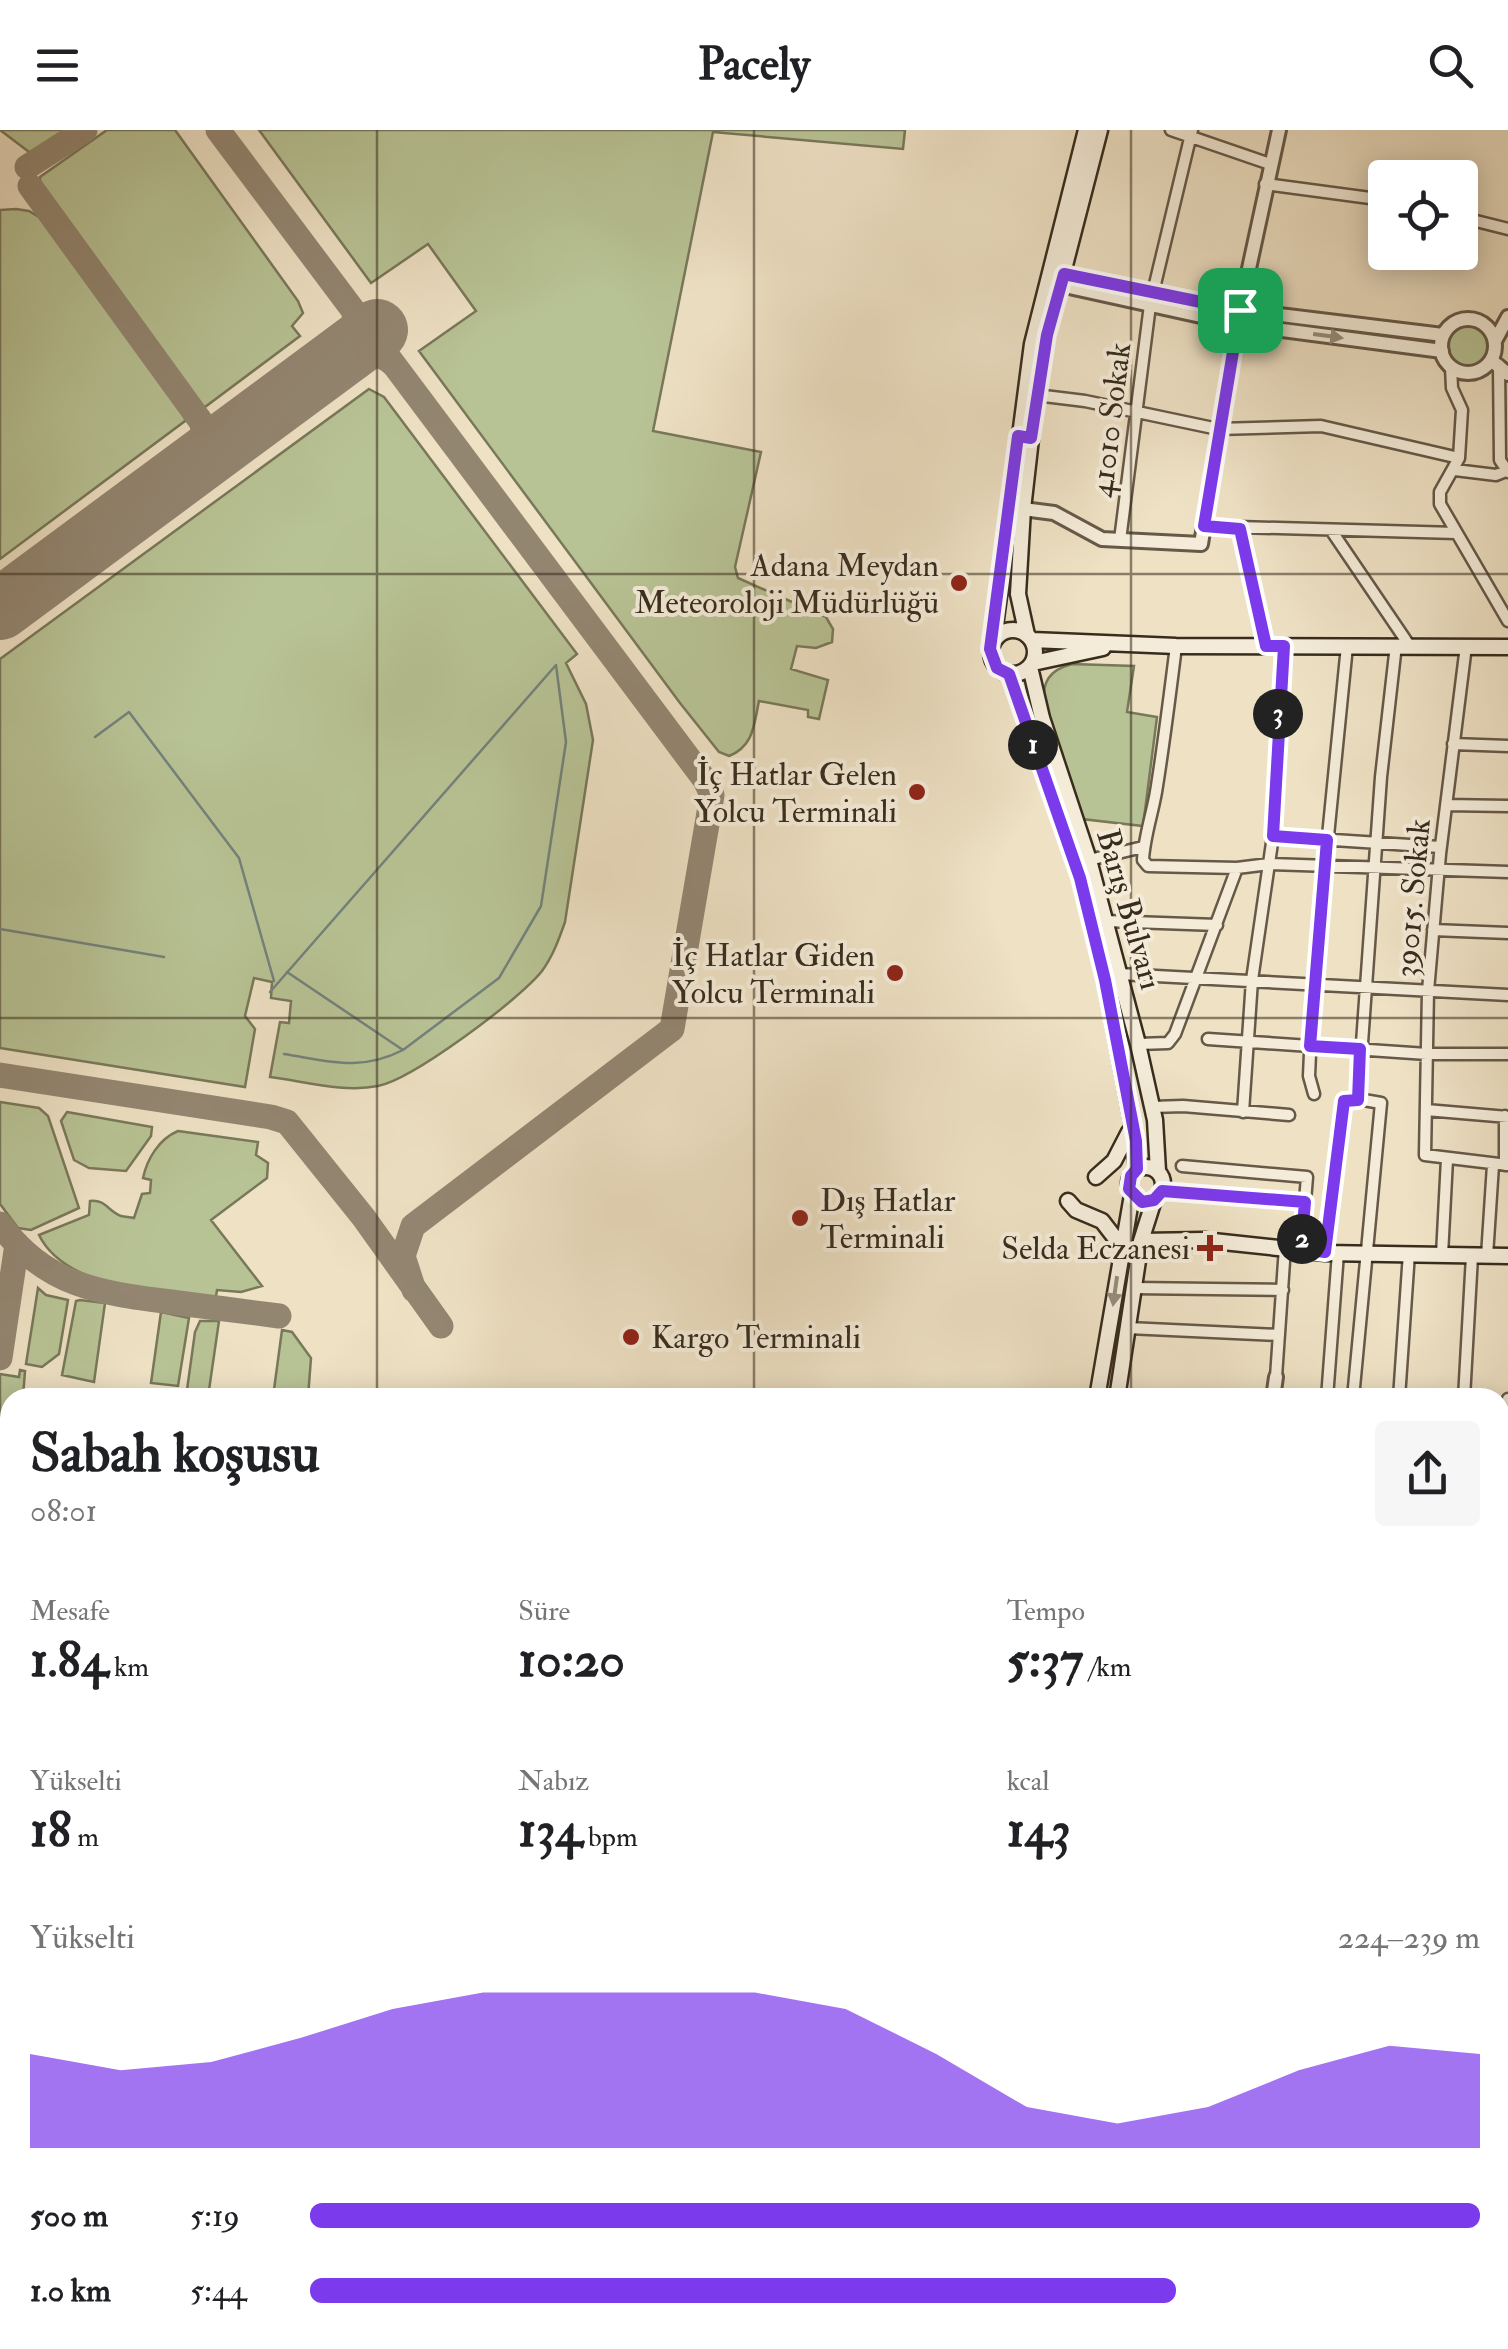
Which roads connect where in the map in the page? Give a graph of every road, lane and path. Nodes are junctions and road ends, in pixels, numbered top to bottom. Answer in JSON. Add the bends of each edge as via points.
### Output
{"nodes":[{"id":1,"x":1086,"y":130,"type":"edge"},
{"id":2,"x":1100,"y":130,"type":"edge"},
{"id":3,"x":1172,"y":130,"type":"edge"},
{"id":4,"x":1279,"y":130,"type":"edge"},
{"id":5,"x":1191,"y":133,"type":"edge"},
{"id":6,"x":1270,"y":164,"type":"junction"},
{"id":7,"x":1265,"y":184,"type":"junction"},
{"id":8,"x":1368,"y":198,"type":"edge"},
{"id":9,"x":1478,"y":222,"type":"edge"},
{"id":10,"x":1508,"y":229,"type":"edge"},
{"id":11,"x":1058,"y":278,"type":"junction"},
{"id":12,"x":1151,"y":299,"type":"junction"},
{"id":13,"x":1508,"y":316,"type":"edge"},
{"id":14,"x":1238,"y":317,"type":"junction"},
{"id":15,"x":1443,"y":335,"type":"junction"},
{"id":16,"x":1494,"y":341,"type":"junction"},
{"id":17,"x":1442,"y":352,"type":"junction"},
{"id":18,"x":1499,"y":366,"type":"edge"},
{"id":19,"x":1451,"y":367,"type":"junction"},
{"id":20,"x":1036,"y":395,"type":"junction"},
{"id":21,"x":1498,"y":406,"type":"junction"},
{"id":22,"x":1135,"y":412,"type":"junction"},
{"id":23,"x":1508,"y":420,"type":"edge"},
{"id":24,"x":1218,"y":429,"type":"junction"},
{"id":25,"x":1024,"y":437,"type":"junction"},
{"id":26,"x":1457,"y":464,"type":"junction"},
{"id":27,"x":1508,"y":471,"type":"edge"},
{"id":28,"x":1023,"y":509,"type":"junction"},
{"id":29,"x":1204,"y":526,"type":"junction"},
{"id":30,"x":1240,"y":529,"type":"junction"},
{"id":31,"x":1331,"y":530,"type":"junction"},
{"id":32,"x":1456,"y":533,"type":"junction"},
{"id":33,"x":1120,"y":540,"type":"junction"},
{"id":34,"x":1508,"y":621,"type":"edge"},
{"id":35,"x":1030,"y":638,"type":"junction"},
{"id":36,"x":993,"y":642,"type":"junction"},
{"id":37,"x":1128,"y":642,"type":"junction"},
{"id":38,"x":1402,"y":645,"type":"junction"},
{"id":39,"x":1176,"y":646,"type":"junction"},
{"id":40,"x":1266,"y":646,"type":"junction"},
{"id":41,"x":1284,"y":646,"type":"junction"},
{"id":42,"x":1347,"y":646,"type":"junction"},
{"id":43,"x":1466,"y":646,"type":"junction"},
{"id":44,"x":1508,"y":647,"type":"edge"},
{"id":45,"x":1031,"y":665,"type":"junction"},
{"id":46,"x":1009,"y":674,"type":"junction"},
{"id":47,"x":1454,"y":744,"type":"junction"},
{"id":48,"x":1508,"y":746,"type":"edge"},
{"id":49,"x":1446,"y":805,"type":"junction"},
{"id":50,"x":1508,"y":806,"type":"edge"},
{"id":51,"x":1273,"y":836,"type":"junction"},
{"id":52,"x":1327,"y":840,"type":"junction"},
{"id":53,"x":1378,"y":844,"type":"junction"},
{"id":54,"x":1144,"y":847,"type":"junction"},
{"id":55,"x":1440,"y":848,"type":"junction"},
{"id":56,"x":1090,"y":860,"type":"junction"},
{"id":57,"x":1269,"y":864,"type":"junction"},
{"id":58,"x":1324,"y":866,"type":"junction"},
{"id":59,"x":1374,"y":866,"type":"junction"},
{"id":60,"x":1237,"y":868,"type":"junction"},
{"id":61,"x":1438,"y":870,"type":"junction"},
{"id":62,"x":1508,"y":872,"type":"edge"},
{"id":63,"x":1105,"y":921,"type":"junction"},
{"id":64,"x":1217,"y":925,"type":"junction"},
{"id":65,"x":1433,"y":930,"type":"junction"},
{"id":66,"x":1508,"y":933,"type":"edge"},
{"id":67,"x":1119,"y":974,"type":"junction"},
{"id":68,"x":1194,"y":976,"type":"junction"},
{"id":69,"x":1252,"y":980,"type":"junction"},
{"id":70,"x":1314,"y":986,"type":"junction"},
{"id":71,"x":1365,"y":988,"type":"junction"},
{"id":72,"x":1428,"y":991,"type":"junction"},
{"id":73,"x":1508,"y":995,"type":"edge"},
{"id":74,"x":1208,"y":1038,"type":"dead end"},
{"id":75,"x":1248,"y":1041,"type":"junction"},
{"id":76,"x":1138,"y":1044,"type":"junction"},
{"id":77,"x":1310,"y":1046,"type":"junction"},
{"id":78,"x":1360,"y":1049,"type":"junction"},
{"id":79,"x":1427,"y":1054,"type":"junction"},
{"id":80,"x":1508,"y":1054,"type":"edge"},
{"id":81,"x":1314,"y":1094,"type":"dead end"},
{"id":82,"x":1358,"y":1100,"type":"junction"},
{"id":83,"x":1152,"y":1107,"type":"junction"},
{"id":84,"x":1426,"y":1110,"type":"junction"},
{"id":85,"x":1243,"y":1112,"type":"junction"},
{"id":86,"x":1289,"y":1115,"type":"dead end"},
{"id":87,"x":1507,"y":1117,"type":"edge"},
{"id":88,"x":1134,"y":1130,"type":"junction"},
{"id":89,"x":1447,"y":1159,"type":"junction"},
{"id":90,"x":1502,"y":1165,"type":"edge"},
{"id":91,"x":1182,"y":1166,"type":"dead end"},
{"id":92,"x":1137,"y":1169,"type":"junction"},
{"id":93,"x":1158,"y":1171,"type":"junction"},
{"id":94,"x":1096,"y":1177,"type":"dead end"},
{"id":95,"x":1132,"y":1195,"type":"junction"},
{"id":96,"x":1158,"y":1196,"type":"junction"},
{"id":97,"x":1068,"y":1201,"type":"dead end"},
{"id":98,"x":1305,"y":1202,"type":"junction"},
{"id":99,"x":1140,"y":1241,"type":"junction"},
{"id":100,"x":1122,"y":1247,"type":"junction"},
{"id":101,"x":1285,"y":1247,"type":"junction"},
{"id":102,"x":1301,"y":1249,"type":"junction"},
{"id":103,"x":1331,"y":1252,"type":"junction"},
{"id":104,"x":1366,"y":1253,"type":"junction"},
{"id":105,"x":1409,"y":1253,"type":"junction"},
{"id":106,"x":1442,"y":1255,"type":"junction"},
{"id":107,"x":1480,"y":1256,"type":"junction"},
{"id":108,"x":1508,"y":1256,"type":"edge"},
{"id":109,"x":1133,"y":1288,"type":"junction"},
{"id":110,"x":1283,"y":1290,"type":"junction"},
{"id":111,"x":1128,"y":1328,"type":"junction"},
{"id":112,"x":1279,"y":1335,"type":"junction"},
{"id":113,"x":1276,"y":1377,"type":"joint"},
{"id":114,"x":1099,"y":1388,"type":"edge"},
{"id":115,"x":1119,"y":1388,"type":"edge"},
{"id":116,"x":1274,"y":1388,"type":"edge"},
{"id":117,"x":1327,"y":1388,"type":"edge"},
{"id":118,"x":1353,"y":1388,"type":"edge"},
{"id":119,"x":1400,"y":1388,"type":"edge"},
{"id":120,"x":1465,"y":1388,"type":"edge"}],
"edges":[{"from":1,"to":11,"type":"main road","name":"Barış Bulvarı"},
{"from":2,"to":11,"type":"main road","name":"Barış Bulvarı"},
{"from":3,"to":5,"type":"street"},
{"from":4,"to":6,"type":"street"},
{"from":5,"to":6,"type":"street"},
{"from":5,"to":12,"type":"street","name":"41010 Sokak"},
{"from":6,"to":7,"type":"street"},
{"from":7,"to":8,"type":"street"},
{"from":7,"to":14,"type":"street"},
{"from":9,"to":10,"type":"street"},
{"from":11,"to":12,"type":"street"},
{"from":11,"to":20,"type":"main road","name":"Barış Bulvarı"},
{"from":11,"to":25,"type":"main road","name":"Barış Bulvarı"},
{"from":12,"to":14,"type":"street"},
{"from":12,"to":22,"type":"street","name":"41010 Sokak"},
{"from":13,"to":16,"type":"street"},
{"from":14,"to":15,"type":"street"},
{"from":14,"to":17,"type":"street","one_way":true},
{"from":14,"to":24,"type":"street"},
{"from":15,"to":16,"type":"street","via":[[1456,321],[1474,319]]},
{"from":15,"to":17,"type":"street"},
{"from":16,"to":18,"type":"street"},
{"from":17,"to":19,"type":"street"},
{"from":18,"to":19,"type":"street","via":[[1467,373]]},
{"from":18,"to":21,"type":"street"},
{"from":19,"to":26,"type":"street","via":[[1462,410]]},
{"from":20,"to":22,"type":"street"},
{"from":20,"to":25,"type":"main road","name":"Barış Bulvarı"},
{"from":21,"to":23,"type":"street"},
{"from":21,"to":27,"type":"street","via":[[1500,460]]},
{"from":22,"to":24,"type":"street"},
{"from":22,"to":33,"type":"street","name":"41010 Sokak"},
{"from":24,"to":26,"type":"street","via":[[1321,426]]},
{"from":24,"to":29,"type":"street"},
{"from":25,"to":28,"type":"main road","name":"Barış Bulvarı"},
{"from":25,"to":36,"type":"main road","name":"Barış Bulvarı"},
{"from":26,"to":27,"type":"street","via":[[1496,475]]},
{"from":26,"to":32,"type":"street","via":[[1440,492]]},
{"from":28,"to":33,"type":"street","via":[[1054,512],[1102,539]]},
{"from":28,"to":35,"type":"main road","name":"Barış Bulvarı","via":[[1018,594]]},
{"from":29,"to":30,"type":"street"},
{"from":29,"to":33,"type":"street","via":[[1201,544]]},
{"from":30,"to":31,"type":"street"},
{"from":30,"to":40,"type":"street"},
{"from":31,"to":32,"type":"street"},
{"from":31,"to":38,"type":"street"},
{"from":32,"to":34,"type":"street"},
{"from":35,"to":36,"type":"main road","via":[[1008,630]]},
{"from":35,"to":37,"type":"main road"},
{"from":35,"to":45,"type":"main road","name":"Barış Bulvarı"},
{"from":36,"to":46,"type":"main road","name":"Barış Bulvarı","via":[[992,659]]},
{"from":37,"to":39,"type":"main road"},
{"from":37,"to":45,"type":"main road"},
{"from":38,"to":42,"type":"main road"},
{"from":38,"to":43,"type":"main road"},
{"from":38,"to":53,"type":"street","via":[[1380,777]]},
{"from":39,"to":40,"type":"main road"},
{"from":39,"to":54,"type":"street"},
{"from":40,"to":41,"type":"main road"},
{"from":41,"to":42,"type":"main road"},
{"from":41,"to":51,"type":"street"},
{"from":42,"to":52,"type":"street"},
{"from":43,"to":44,"type":"main road"},
{"from":43,"to":47,"type":"street","name":"39015. Sokak"},
{"from":45,"to":46,"type":"main road"},
{"from":45,"to":56,"type":"main road","name":"Barış Bulvarı"},
{"from":46,"to":88,"type":"main road","name":"Barış Bulvarı","via":[[1080,878]]},
{"from":47,"to":48,"type":"street"},
{"from":47,"to":49,"type":"street","name":"39015. Sokak"},
{"from":49,"to":50,"type":"street"},
{"from":49,"to":55,"type":"street","name":"39015. Sokak"},
{"from":51,"to":52,"type":"street"},
{"from":51,"to":57,"type":"street"},
{"from":52,"to":53,"type":"street"},
{"from":52,"to":58,"type":"street"},
{"from":53,"to":55,"type":"street"},
{"from":53,"to":59,"type":"street"},
{"from":54,"to":56,"type":"street"},
{"from":54,"to":60,"type":"street","via":[[1148,866]]},
{"from":55,"to":61,"type":"street","name":"39015. Sokak"},
{"from":56,"to":63,"type":"main road","name":"Barış Bulvarı"},
{"from":57,"to":58,"type":"street"},
{"from":57,"to":60,"type":"street"},
{"from":57,"to":69,"type":"street"},
{"from":58,"to":59,"type":"street"},
{"from":58,"to":70,"type":"street"},
{"from":59,"to":61,"type":"street"},
{"from":59,"to":71,"type":"street"},
{"from":60,"to":64,"type":"street"},
{"from":61,"to":62,"type":"street"},
{"from":61,"to":65,"type":"street","name":"39015. Sokak"},
{"from":63,"to":64,"type":"street"},
{"from":63,"to":67,"type":"main road","name":"Barış Bulvarı"},
{"from":64,"to":68,"type":"street"},
{"from":65,"to":66,"type":"street"},
{"from":65,"to":72,"type":"street","name":"39015. Sokak"},
{"from":67,"to":68,"type":"street"},
{"from":67,"to":76,"type":"main road","name":"Barış Bulvarı"},
{"from":68,"to":69,"type":"street"},
{"from":68,"to":76,"type":"street","via":[[1168,1043]]},
{"from":69,"to":70,"type":"street"},
{"from":69,"to":75,"type":"street"},
{"from":70,"to":71,"type":"street"},
{"from":70,"to":77,"type":"street"},
{"from":71,"to":72,"type":"street"},
{"from":71,"to":78,"type":"street"},
{"from":72,"to":73,"type":"street"},
{"from":72,"to":79,"type":"street","name":"39015. Sokak"},
{"from":74,"to":75,"type":"street"},
{"from":75,"to":77,"type":"street"},
{"from":75,"to":85,"type":"street"},
{"from":76,"to":83,"type":"main road","name":"Barış Bulvarı"},
{"from":77,"to":78,"type":"street"},
{"from":77,"to":81,"type":"street"},
{"from":78,"to":79,"type":"street"},
{"from":78,"to":82,"type":"street"},
{"from":79,"to":80,"type":"street"},
{"from":79,"to":84,"type":"street","name":"39015. Sokak"},
{"from":82,"to":103,"type":"street","via":[[1344,1101]]},
{"from":82,"to":104,"type":"street","via":[[1381,1103]]},
{"from":83,"to":85,"type":"street"},
{"from":83,"to":93,"type":"main road","name":"Barış Bulvarı"},
{"from":84,"to":87,"type":"street"},
{"from":84,"to":89,"type":"street","name":"39015. Sokak","via":[[1425,1155]]},
{"from":85,"to":86,"type":"street"},
{"from":87,"to":90,"type":"street"},
{"from":88,"to":92,"type":"main road","name":"Barış Bulvarı"},
{"from":88,"to":94,"type":"main road"},
{"from":89,"to":90,"type":"street"},
{"from":89,"to":106,"type":"street"},
{"from":90,"to":107,"type":"street"},
{"from":91,"to":98,"type":"street","via":[[1307,1177]]},
{"from":92,"to":93,"type":"main road"},
{"from":92,"to":95,"type":"main road","via":[[1129,1180]]},
{"from":93,"to":96,"type":"main road","via":[[1164,1181]]},
{"from":95,"to":96,"type":"main road","via":[[1142,1202]]},
{"from":95,"to":100,"type":"main road"},
{"from":96,"to":98,"type":"street"},
{"from":96,"to":99,"type":"main road"},
{"from":97,"to":100,"type":"main road","via":[[1102,1221]]},
{"from":98,"to":102,"type":"street"},
{"from":99,"to":101,"type":"main road"},
{"from":99,"to":109,"type":"main road"},
{"from":100,"to":114,"type":"main road","one_way":true},
{"from":101,"to":102,"type":"main road"},
{"from":101,"to":110,"type":"street"},
{"from":102,"to":103,"type":"main road"},
{"from":103,"to":104,"type":"main road"},
{"from":103,"to":117,"type":"street"},
{"from":104,"to":105,"type":"main road"},
{"from":104,"to":118,"type":"street"},
{"from":105,"to":106,"type":"main road"},
{"from":105,"to":119,"type":"street"},
{"from":106,"to":107,"type":"main road"},
{"from":107,"to":108,"type":"main road"},
{"from":107,"to":120,"type":"street"},
{"from":109,"to":110,"type":"street"},
{"from":109,"to":111,"type":"main road"},
{"from":110,"to":112,"type":"street"},
{"from":111,"to":112,"type":"street"},
{"from":111,"to":115,"type":"main road"},
{"from":112,"to":113,"type":"street"},
{"from":113,"to":116,"type":"street"}]}
